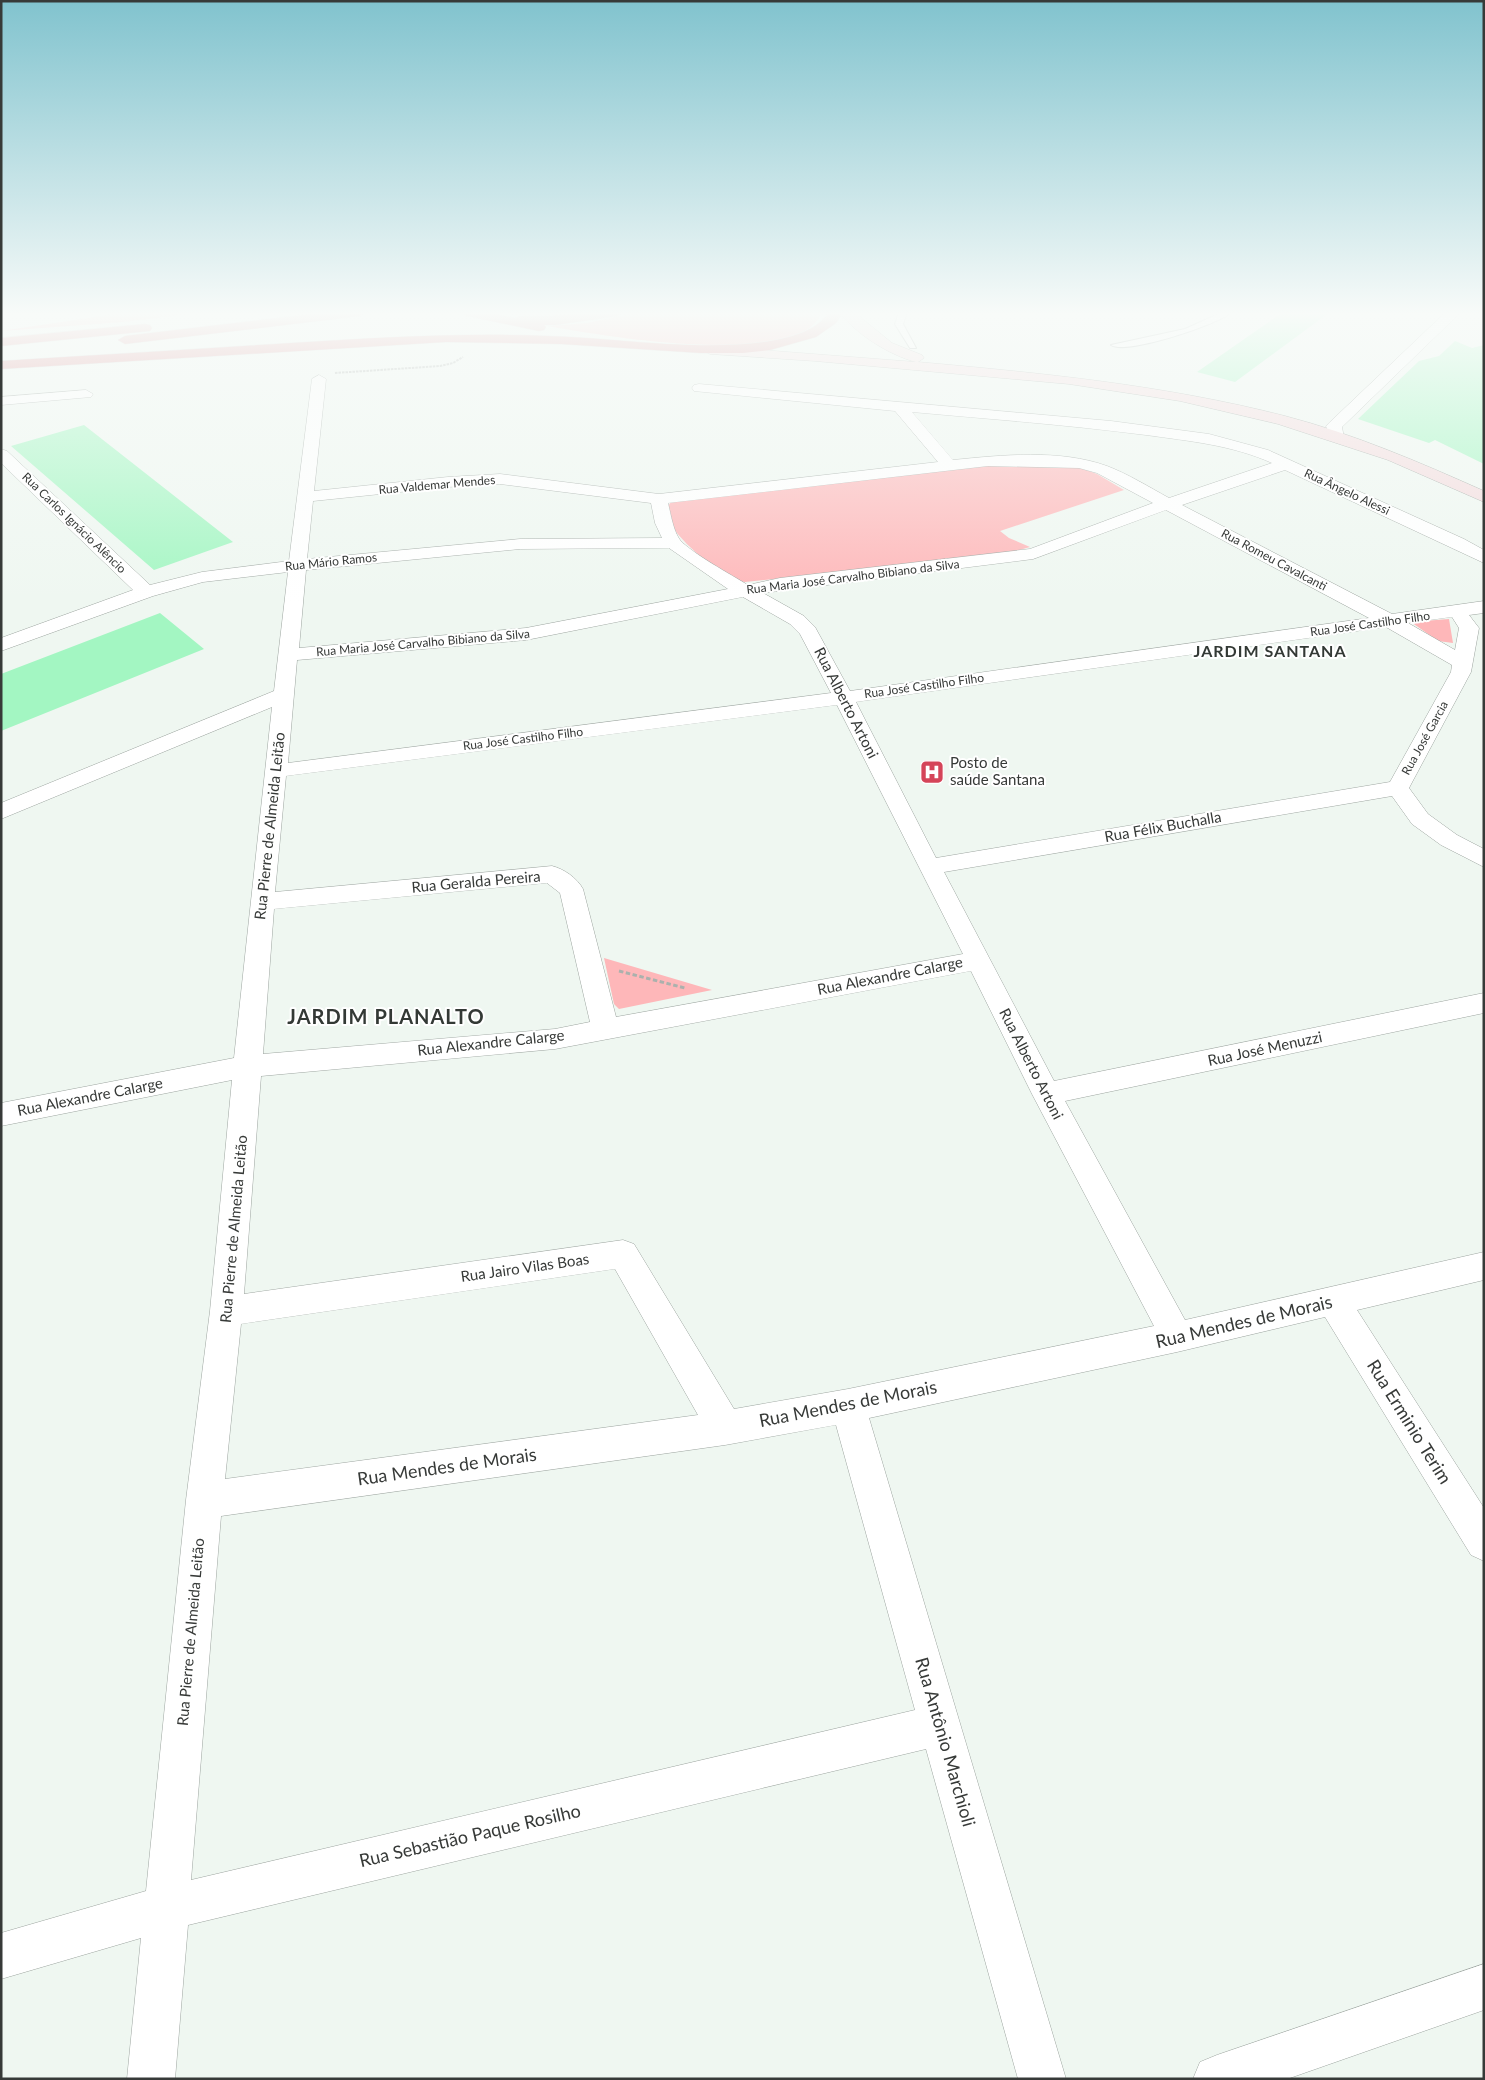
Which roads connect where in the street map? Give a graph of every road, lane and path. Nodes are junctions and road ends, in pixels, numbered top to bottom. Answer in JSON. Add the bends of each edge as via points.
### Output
{"nodes":[{"id":1,"x":315,"y":409,"type":"edge"},
{"id":2,"x":901,"y":409,"type":"edge"},
{"id":3,"x":939,"y":409,"type":"edge"},
{"id":4,"x":1234,"y":409,"type":"edge"},
{"id":5,"x":1265,"y":409,"type":"edge"},
{"id":6,"x":1358,"y":409,"type":"edge"},
{"id":7,"x":1335,"y":432,"type":"junction"},
{"id":8,"x":1,"y":454,"type":"edge"},
{"id":9,"x":1399,"y":454,"type":"junction"},
{"id":10,"x":1286,"y":464,"type":"junction"},
{"id":11,"x":949,"y":465,"type":"junction"},
{"id":12,"x":1484,"y":485,"type":"edge"},
{"id":13,"x":305,"y":497,"type":"junction"},
{"id":14,"x":1484,"y":497,"type":"edge"},
{"id":15,"x":659,"y":498,"type":"junction"},
{"id":16,"x":1167,"y":504,"type":"junction"},
{"id":17,"x":673,"y":543,"type":"junction"},
{"id":18,"x":1484,"y":558,"type":"edge"},
{"id":19,"x":297,"y":565,"type":"junction"},
{"id":20,"x":745,"y":590,"type":"junction"},
{"id":21,"x":146,"y":592,"type":"junction"},
{"id":22,"x":1484,"y":607,"type":"edge"},
{"id":23,"x":1458,"y":612,"type":"junction"},
{"id":24,"x":1390,"y":621,"type":"junction"},
{"id":25,"x":1,"y":645,"type":"edge"},
{"id":26,"x":288,"y":655,"type":"junction"},
{"id":27,"x":1463,"y":664,"type":"junction"},
{"id":28,"x":283,"y":695,"type":"junction"},
{"id":29,"x":844,"y":698,"type":"junction"},
{"id":30,"x":275,"y":771,"type":"junction"},
{"id":31,"x":1398,"y":788,"type":"junction"},
{"id":32,"x":1,"y":812,"type":"edge"},
{"id":33,"x":1484,"y":859,"type":"edge"},
{"id":34,"x":929,"y":867,"type":"junction"},
{"id":35,"x":262,"y":902,"type":"junction"},
{"id":36,"x":979,"y":960,"type":"junction"},
{"id":37,"x":589,"y":963,"type":"junction"},
{"id":38,"x":1484,"y":1003,"type":"edge"},
{"id":39,"x":743,"y":1004,"type":"junction"},
{"id":40,"x":606,"y":1029,"type":"junction"},
{"id":41,"x":249,"y":1066,"type":"junction"},
{"id":42,"x":1046,"y":1094,"type":"junction"},
{"id":43,"x":1,"y":1115,"type":"edge"},
{"id":44,"x":1484,"y":1266,"type":"edge"},
{"id":45,"x":1334,"y":1302,"type":"junction"},
{"id":46,"x":226,"y":1311,"type":"junction"},
{"id":47,"x":1177,"y":1337,"type":"junction"},
{"id":48,"x":848,"y":1406,"type":"junction"},
{"id":49,"x":725,"y":1428,"type":"junction"},
{"id":50,"x":204,"y":1500,"type":"junction"},
{"id":51,"x":1484,"y":1542,"type":"edge"},
{"id":52,"x":940,"y":1725,"type":"junction"},
{"id":53,"x":166,"y":1908,"type":"junction"},
{"id":54,"x":1,"y":1956,"type":"edge"},
{"id":55,"x":1484,"y":1987,"type":"edge"},
{"id":56,"x":151,"y":2079,"type":"edge"},
{"id":57,"x":1042,"y":2079,"type":"edge"},
{"id":58,"x":1217,"y":2079,"type":"edge"}],
"edges":[{"from":1,"to":13,"type":"street","name":"Rua Pierre de Almeida Leitão"},
{"from":2,"to":11,"type":"street"},
{"from":3,"to":10,"type":"street","name":"Rua Ângelo Alessi","via":[[1209,438],[1262,453]]},
{"from":4,"to":7,"type":"street"},
{"from":5,"to":7,"type":"street"},
{"from":6,"to":7,"type":"street"},
{"from":7,"to":9,"type":"street"},
{"from":8,"to":21,"type":"street","name":"Rua Carlos Ignácio Alêncio"},
{"from":9,"to":12,"type":"street"},
{"from":9,"to":14,"type":"street"},
{"from":10,"to":16,"type":"street","name":"Rua Maria José Carvalho Bibiano da Silva"},
{"from":10,"to":18,"type":"street","name":"Rua Ângelo Alessi"},
{"from":11,"to":15,"type":"street"},
{"from":11,"to":16,"type":"street","name":"Rua Romeu Cavalcanti","via":[[1024,460],[1081,463],[1103,470]]},
{"from":13,"to":15,"type":"street","name":"Rua Valdemar Mendes","via":[[500,479]]},
{"from":13,"to":19,"type":"street","name":"Rua Pierre de Almeida Leitão"},
{"from":15,"to":17,"type":"street","via":[[664,523]]},
{"from":16,"to":20,"type":"street","name":"Rua Maria José Carvalho Bibiano da Silva","via":[[1033,554]]},
{"from":16,"to":24,"type":"street","name":"Rua Romeu Cavalcanti"},
{"from":17,"to":19,"type":"street","name":"Rua Mário Ramos","via":[[520,544]]},
{"from":17,"to":20,"type":"street","name":"Rua Alberto Artoni"},
{"from":19,"to":21,"type":"street","name":"Rua Mário Ramos","via":[[202,577]]},
{"from":19,"to":26,"type":"street","name":"Rua Pierre de Almeida Leitão"},
{"from":20,"to":26,"type":"street","name":"Rua Maria José Carvalho Bibiano da Silva","via":[[526,634]]},
{"from":20,"to":29,"type":"street","name":"Rua Alberto Artoni","via":[[797,620],[808,631]]},
{"from":21,"to":25,"type":"street","name":"Rua Mário Ramos"},
{"from":22,"to":23,"type":"street","name":"Rua José Castilho Filho"},
{"from":23,"to":24,"type":"street","name":"Rua José Castilho Filho"},
{"from":23,"to":27,"type":"street","name":"Rua José Garcia","via":[[1469,628]]},
{"from":24,"to":27,"type":"street","name":"Rua Romeu Cavalcanti"},
{"from":24,"to":29,"type":"street","name":"Rua José Castilho Filho"},
{"from":26,"to":28,"type":"street","name":"Rua Pierre de Almeida Leitão"},
{"from":27,"to":31,"type":"street","name":"Rua José Garcia"},
{"from":28,"to":30,"type":"street","name":"Rua Pierre de Almeida Leitão"},
{"from":28,"to":32,"type":"street"},
{"from":29,"to":30,"type":"street","name":"Rua José Castilho Filho"},
{"from":29,"to":34,"type":"street","name":"Rua Alberto Artoni"},
{"from":30,"to":35,"type":"street","name":"Rua Pierre de Almeida Leitão"},
{"from":31,"to":33,"type":"street","name":"Rua José Garcia","via":[[1420,819]]},
{"from":31,"to":34,"type":"street","name":"Rua Félix Buchalla"},
{"from":34,"to":36,"type":"street","name":"Rua Alberto Artoni"},
{"from":35,"to":37,"type":"street","name":"Rua Geralda Pereira","via":[[552,874],[571,889]]},
{"from":35,"to":41,"type":"street","name":"Rua Pierre de Almeida Leitão"},
{"from":36,"to":39,"type":"street","name":"Rua Alexandre Calarge"},
{"from":36,"to":42,"type":"street","name":"Rua Alberto Artoni"},
{"from":37,"to":39,"type":"path"},
{"from":37,"to":40,"type":"street","name":"Rua Geralda Pereira"},
{"from":38,"to":42,"type":"street","name":"Rua José Menuzzi"},
{"from":39,"to":40,"type":"street","name":"Rua Alexandre Calarge"},
{"from":40,"to":41,"type":"street","name":"Rua Alexandre Calarge","via":[[555,1038]]},
{"from":41,"to":43,"type":"street","name":"Rua Alexandre Calarge"},
{"from":41,"to":46,"type":"street","name":"Rua Pierre de Almeida Leitão"},
{"from":42,"to":47,"type":"street","name":"Rua Alberto Artoni"},
{"from":44,"to":45,"type":"street","name":"Rua Mendes de Morais"},
{"from":45,"to":47,"type":"street","name":"Rua Mendes de Morais"},
{"from":45,"to":51,"type":"street","name":"Rua Erminio Terim"},
{"from":46,"to":49,"type":"street","name":"Rua Jairo Vilas Boas","via":[[623,1254]]},
{"from":46,"to":50,"type":"street","name":"Rua Pierre de Almeida Leitão"},
{"from":47,"to":48,"type":"street","name":"Rua Mendes de Morais"},
{"from":48,"to":49,"type":"street","name":"Rua Mendes de Morais"},
{"from":48,"to":52,"type":"street","name":"Rua Antônio Marchioli"},
{"from":49,"to":50,"type":"street","name":"Rua Mendes de Morais"},
{"from":50,"to":53,"type":"street","name":"Rua Pierre de Almeida Leitão"},
{"from":52,"to":53,"type":"street","name":"Rua Sebastião Paque Rosilho"},
{"from":52,"to":57,"type":"street","name":"Rua Antônio Marchioli"},
{"from":53,"to":54,"type":"street","name":"Rua Sebastião Paque Rosilho"},
{"from":53,"to":56,"type":"street","name":"Rua Pierre de Almeida Leitão"},
{"from":55,"to":58,"type":"street"}]}
